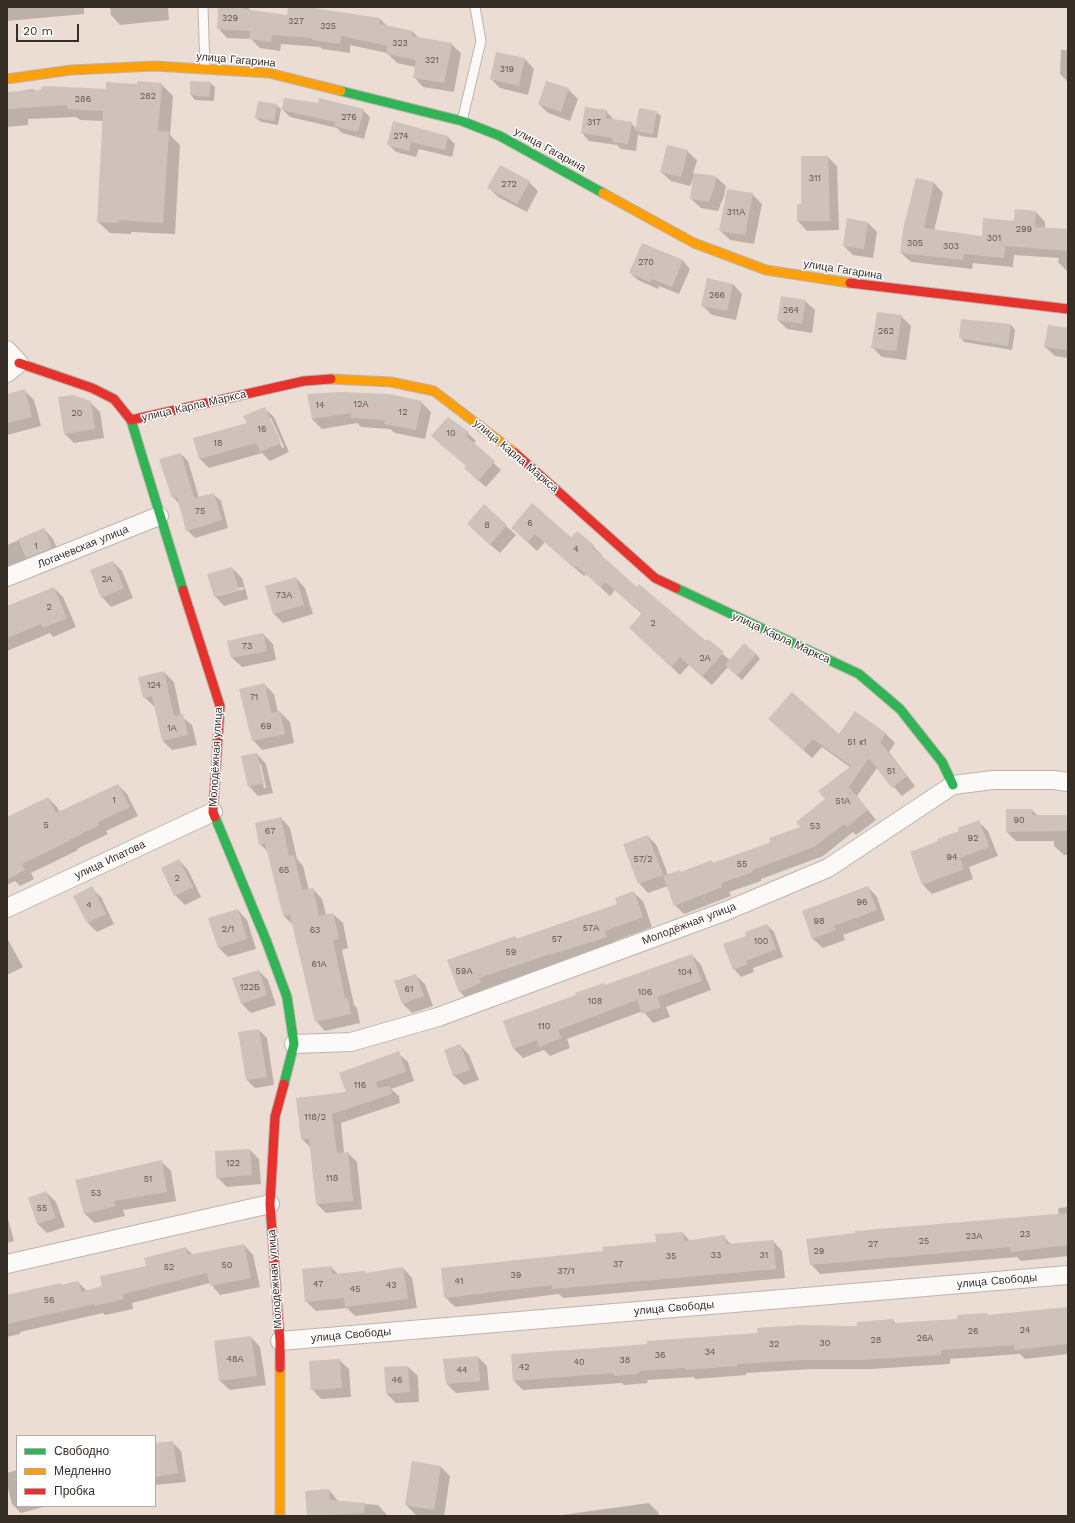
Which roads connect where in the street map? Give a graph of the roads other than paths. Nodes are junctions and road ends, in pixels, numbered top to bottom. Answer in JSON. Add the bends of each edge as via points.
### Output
{"nodes":[{"id":1,"x":203,"y":7,"type":"edge"},
{"id":2,"x":475,"y":7,"type":"edge"},
{"id":3,"x":205,"y":69,"type":"junction"},
{"id":4,"x":7,"y":79,"type":"edge"},
{"id":5,"x":462,"y":121,"type":"junction"},
{"id":6,"x":1068,"y":309,"type":"edge"},
{"id":7,"x":7,"y":350,"type":"edge"},
{"id":8,"x":13,"y":368,"type":"edge"},
{"id":9,"x":131,"y":420,"type":"junction"},
{"id":10,"x":158,"y":516,"type":"junction"},
{"id":11,"x":7,"y":577,"type":"edge"},
{"id":12,"x":1068,"y":782,"type":"edge"},
{"id":13,"x":953,"y":785,"type":"junction"},
{"id":14,"x":213,"y":812,"type":"junction"},
{"id":15,"x":7,"y":908,"type":"edge"},
{"id":16,"x":294,"y":1044,"type":"junction"},
{"id":17,"x":270,"y":1204,"type":"junction"},
{"id":18,"x":7,"y":1264,"type":"edge"},
{"id":19,"x":1068,"y":1275,"type":"edge"},
{"id":20,"x":280,"y":1341,"type":"junction"},
{"id":21,"x":280,"y":1516,"type":"edge"}],
"edges":[{"from":1,"to":3,"type":"lane"},
{"from":2,"to":5,"type":"lane","via":[[481,41]]},
{"from":3,"to":4,"type":"street","name":"улица Гагарина","via":[[155,66],[78,69]]},
{"from":3,"to":5,"type":"street","name":"улица Гагарина","via":[[269,73]]},
{"from":5,"to":6,"type":"street","name":"улица Гагарина","via":[[500,136],[694,243],[766,270],[875,287]]},
{"from":7,"to":8,"type":"street"},
{"from":8,"to":9,"type":"street","name":"улица Карла Маркса","via":[[92,388],[114,399]]},
{"from":9,"to":10,"type":"street","name":"Молодёжная улица"},
{"from":9,"to":13,"type":"street","name":"улица Карла Маркса","via":[[304,381],[340,379],[391,382],[434,392],[501,441],[656,578],[859,674],[900,709],[942,762]]},
{"from":10,"to":11,"type":"street","name":"Логачевская улица"},
{"from":10,"to":14,"type":"street","name":"Молодёжная улица","via":[[220,706]]},
{"from":12,"to":13,"type":"street","name":"Молодёжная улица","via":[[993,780]]},
{"from":13,"to":16,"type":"street","name":"Молодёжная улица","via":[[828,868],[726,911],[438,1017],[351,1042]]},
{"from":14,"to":15,"type":"street","name":"улица Ипатова"},
{"from":14,"to":16,"type":"street","name":"Молодёжная улица","via":[[287,997]]},
{"from":16,"to":17,"type":"street","name":"Молодёжная улица","via":[[275,1117]]},
{"from":17,"to":18,"type":"street"},
{"from":17,"to":20,"type":"street","name":"Молодёжная улица"},
{"from":19,"to":20,"type":"street","name":"улица Свободы"},
{"from":20,"to":21,"type":"street","name":"Молодёжная улица"}]}
